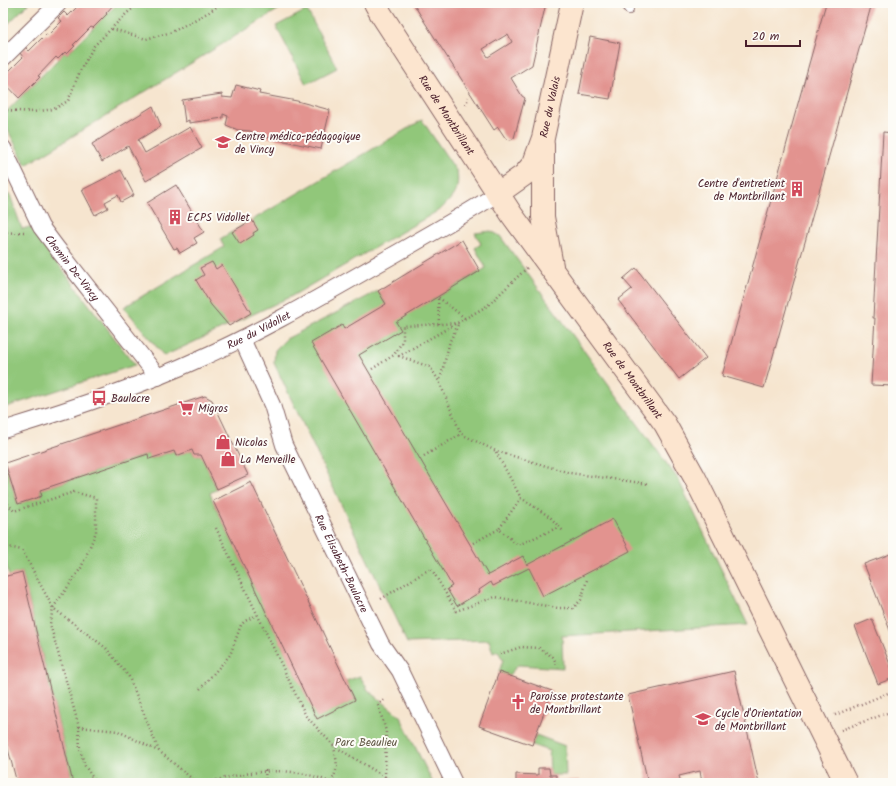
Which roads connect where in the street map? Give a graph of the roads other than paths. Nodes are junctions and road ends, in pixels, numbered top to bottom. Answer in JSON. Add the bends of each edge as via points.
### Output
{"nodes":[{"id":1,"x":59,"y":3,"type":"edge"},
{"id":2,"x":375,"y":3,"type":"edge"},
{"id":3,"x":572,"y":3,"type":"edge"},
{"id":4,"x":623,"y":3,"type":"edge"},
{"id":5,"x":628,"y":10,"type":"dead end"},
{"id":6,"x":3,"y":58,"type":"edge"},
{"id":7,"x":543,"y":138,"type":"junction"},
{"id":8,"x":3,"y":148,"type":"edge"},
{"id":9,"x":497,"y":194,"type":"junction"},
{"id":10,"x":554,"y":273,"type":"junction"},
{"id":11,"x":242,"y":339,"type":"junction"},
{"id":12,"x":158,"y":376,"type":"junction"},
{"id":13,"x":3,"y":430,"type":"edge"},
{"id":14,"x":454,"y":783,"type":"edge"},
{"id":15,"x":846,"y":783,"type":"edge"}],
"edges":[{"from":1,"to":6,"type":"street"},
{"from":2,"to":9,"type":"main road","name":"Rue de Montbrillant"},
{"from":3,"to":7,"type":"main road","name":"Rue du Valais"},
{"from":4,"to":5,"type":"lane"},
{"from":7,"to":9,"type":"main road","name":"Rue du Valais","via":[[534,162],[524,175]]},
{"from":7,"to":10,"type":"main road","via":[[543,217]]},
{"from":8,"to":12,"type":"street","name":"Chemin De-Vincy","via":[[41,227]]},
{"from":9,"to":10,"type":"main road","name":"Rue de Montbrillant"},
{"from":9,"to":11,"type":"street","name":"Rue du Vidollet","via":[[449,224]]},
{"from":10,"to":15,"type":"main road","name":"Rue de Montbrillant","via":[[665,424],[695,478]]},
{"from":11,"to":12,"type":"street","name":"Rue du Vidollet"},
{"from":11,"to":14,"type":"street","name":"Rue Elisabeth-Baulacre","via":[[272,404],[284,445],[381,644],[400,671]]},
{"from":12,"to":13,"type":"street","name":"Rue du Vidollet","via":[[50,416]]}]}
